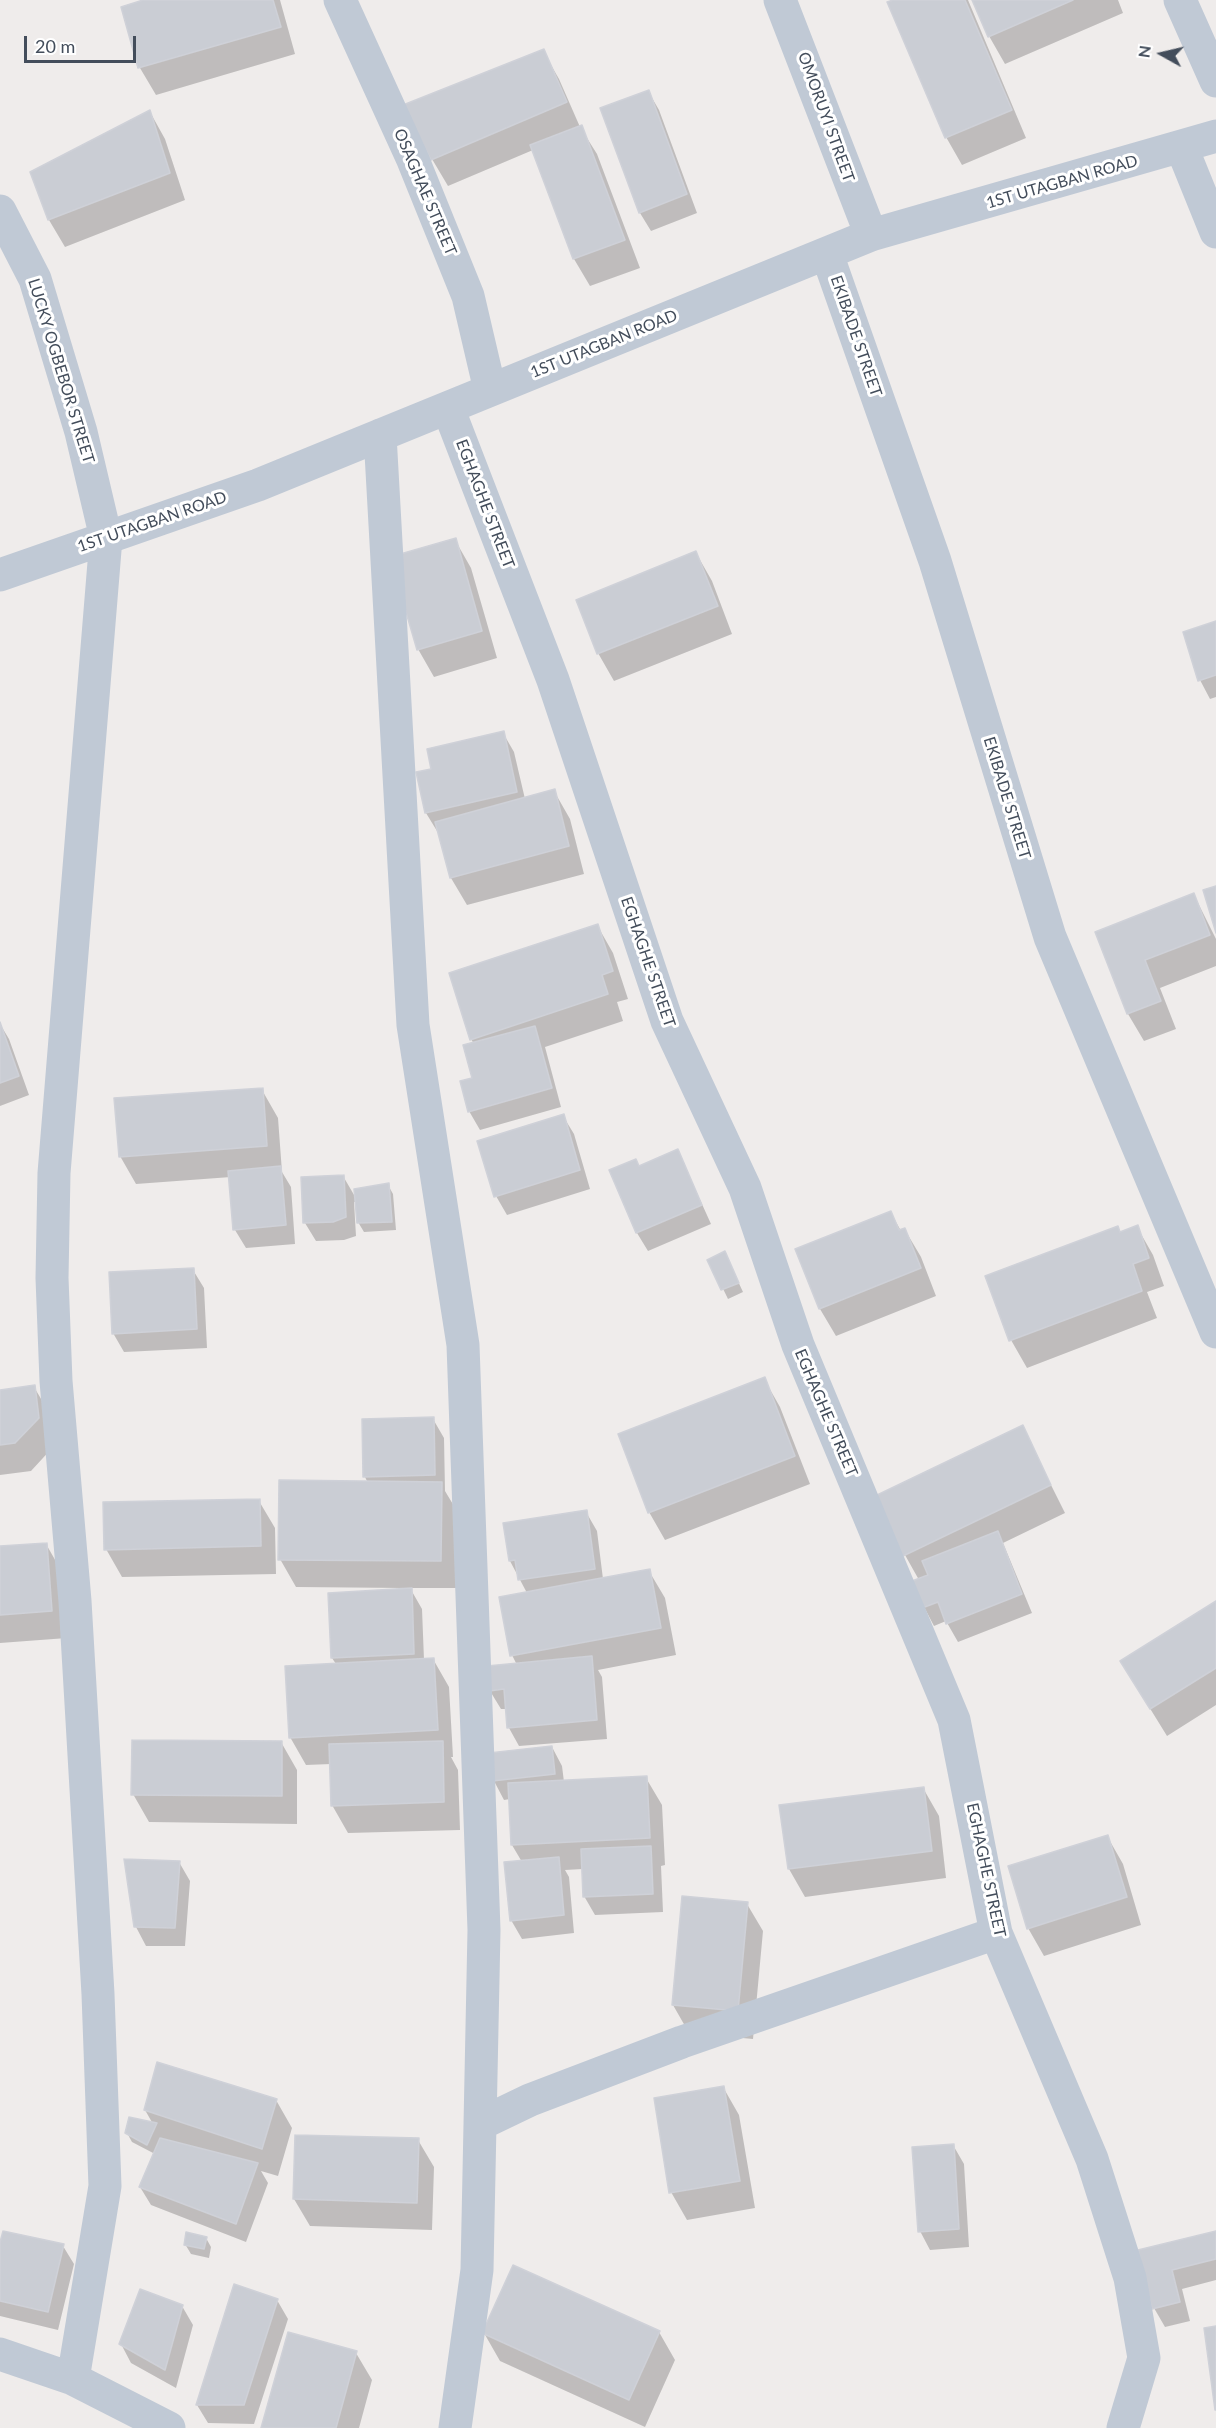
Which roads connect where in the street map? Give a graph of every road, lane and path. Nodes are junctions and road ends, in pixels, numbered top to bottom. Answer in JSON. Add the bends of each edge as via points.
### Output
{"nodes":[{"id":1,"x":340,"y":0,"type":"edge"},
{"id":2,"x":780,"y":0,"type":"edge"},
{"id":3,"x":1180,"y":0,"type":"edge"},
{"id":4,"x":1216,"y":81,"type":"edge"},
{"id":5,"x":1216,"y":136,"type":"edge"},
{"id":6,"x":1182,"y":148,"type":"junction"},
{"id":7,"x":0,"y":210,"type":"edge"},
{"id":8,"x":1216,"y":232,"type":"edge"},
{"id":9,"x":872,"y":235,"type":"junction"},
{"id":10,"x":827,"y":254,"type":"junction"},
{"id":11,"x":490,"y":390,"type":"junction"},
{"id":12,"x":448,"y":408,"type":"junction"},
{"id":13,"x":380,"y":435,"type":"junction"},
{"id":14,"x":106,"y":538,"type":"junction"},
{"id":15,"x":0,"y":575,"type":"edge"},
{"id":16,"x":1216,"y":1332,"type":"edge"},
{"id":17,"x":996,"y":1933,"type":"junction"},
{"id":18,"x":480,"y":2124,"type":"junction"},
{"id":19,"x":0,"y":2354,"type":"edge"},
{"id":20,"x":73,"y":2379,"type":"junction"},
{"id":21,"x":169,"y":2428,"type":"edge"},
{"id":22,"x":454,"y":2428,"type":"edge"},
{"id":23,"x":1123,"y":2428,"type":"edge"}],
"edges":[{"from":1,"to":11,"type":"street","name":"OSAGHAE STREET","via":[[413,160],[468,296]]},
{"from":2,"to":9,"type":"street","name":"OMORUYI STREET"},
{"from":3,"to":4,"type":"street"},
{"from":5,"to":6,"type":"street","name":"1ST UTAGBAN ROAD"},
{"from":6,"to":8,"type":"street"},
{"from":6,"to":9,"type":"street","name":"1ST UTAGBAN ROAD"},
{"from":7,"to":14,"type":"street","name":"LUCKY OGBEBOR STREET","via":[[35,279],[81,432]]},
{"from":9,"to":10,"type":"street","name":"1ST UTAGBAN ROAD"},
{"from":10,"to":11,"type":"street","name":"1ST UTAGBAN ROAD"},
{"from":10,"to":16,"type":"street","name":"EKIBADE STREET","via":[[935,561],[1050,937]]},
{"from":11,"to":12,"type":"street","name":"1ST UTAGBAN ROAD"},
{"from":12,"to":13,"type":"street","name":"1ST UTAGBAN ROAD"},
{"from":12,"to":17,"type":"street","name":"EGHAGHE STREET","via":[[553,680],[667,1021],[745,1188],[798,1345],[954,1720]]},
{"from":13,"to":14,"type":"street","name":"1ST UTAGBAN ROAD","via":[[258,485]]},
{"from":13,"to":18,"type":"street","via":[[413,1025],[464,1345],[484,1930]]},
{"from":14,"to":15,"type":"street","name":"1ST UTAGBAN ROAD"},
{"from":14,"to":20,"type":"street","name":"LUCKY OGBEBOR STREET","via":[[54,1173],[52,1278],[56,1381],[76,1613],[105,2186]]},
{"from":17,"to":18,"type":"street","via":[[682,2042],[530,2100]]},
{"from":17,"to":23,"type":"street","name":"EGHAGHE STREET","via":[[1092,2159],[1130,2278],[1144,2358]]},
{"from":18,"to":22,"type":"street","via":[[477,2270]]},
{"from":19,"to":20,"type":"street"},
{"from":20,"to":21,"type":"street"}]}
